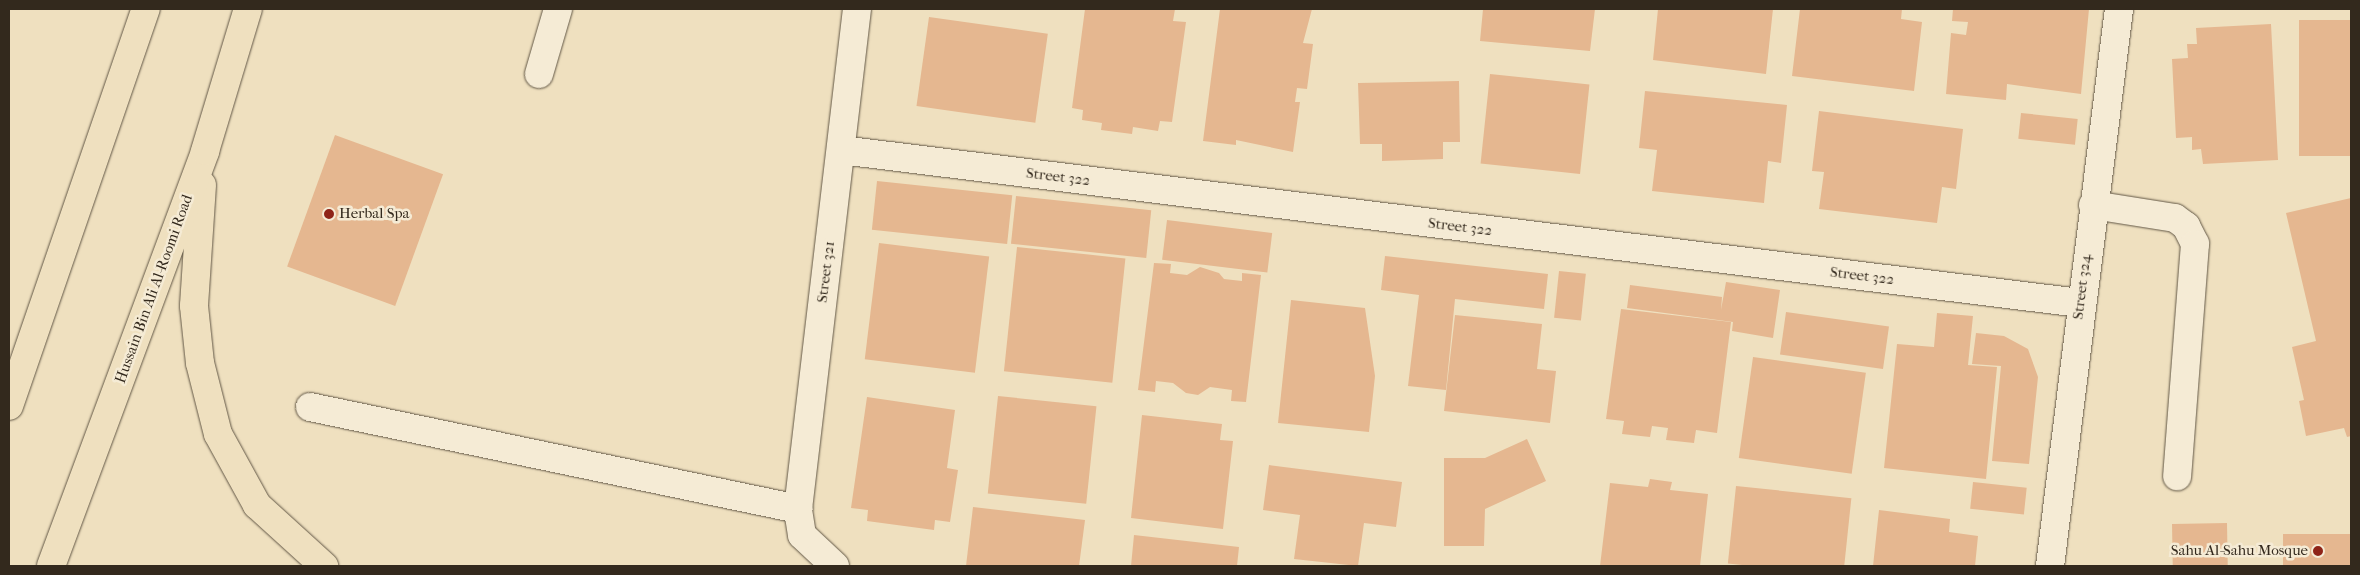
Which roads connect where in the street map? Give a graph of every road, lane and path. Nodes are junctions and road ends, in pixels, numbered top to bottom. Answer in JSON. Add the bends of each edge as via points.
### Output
{"nodes":[{"id":1,"x":146,"y":9,"type":"edge"},
{"id":2,"x":248,"y":9,"type":"edge"},
{"id":3,"x":558,"y":9,"type":"edge"},
{"id":4,"x":856,"y":9,"type":"edge"},
{"id":5,"x":2119,"y":9,"type":"edge"},
{"id":6,"x":539,"y":74,"type":"dead end"},
{"id":7,"x":841,"y":150,"type":"junction"},
{"id":8,"x":204,"y":151,"type":"junction"},
{"id":9,"x":2093,"y":205,"type":"junction"},
{"id":10,"x":2080,"y":303,"type":"junction"},
{"id":11,"x":9,"y":406,"type":"edge"},
{"id":12,"x":310,"y":407,"type":"dead end"},
{"id":13,"x":2177,"y":476,"type":"dead end"},
{"id":14,"x":800,"y":522,"type":"junction"},
{"id":15,"x":820,"y":564,"type":"edge"},
{"id":16,"x":51,"y":566,"type":"edge"},
{"id":17,"x":324,"y":566,"type":"edge"},
{"id":18,"x":2050,"y":566,"type":"edge"}],
"edges":[{"from":1,"to":11,"type":"highway"},
{"from":2,"to":8,"type":"highway","name":"Hussain Bin Ali Al-Roomi Road"},
{"from":3,"to":6,"type":"street"},
{"from":4,"to":7,"type":"street","name":"Street 321"},
{"from":5,"to":9,"type":"street","name":"Street 324"},
{"from":7,"to":10,"type":"street","name":"Street 322"},
{"from":7,"to":14,"type":"street","name":"Street 321"},
{"from":8,"to":16,"type":"highway","name":"Hussain Bin Ali Al-Roomi Road"},
{"from":8,"to":17,"type":"highway","via":[[194,306],[207,396],[218,434],[257,505]]},
{"from":9,"to":10,"type":"street","name":"Street 324"},
{"from":9,"to":13,"type":"street","via":[[2175,218],[2186,226],[2195,244]]},
{"from":10,"to":18,"type":"street","name":"Street 324"},
{"from":12,"to":14,"type":"street"},
{"from":14,"to":15,"type":"street"}]}
